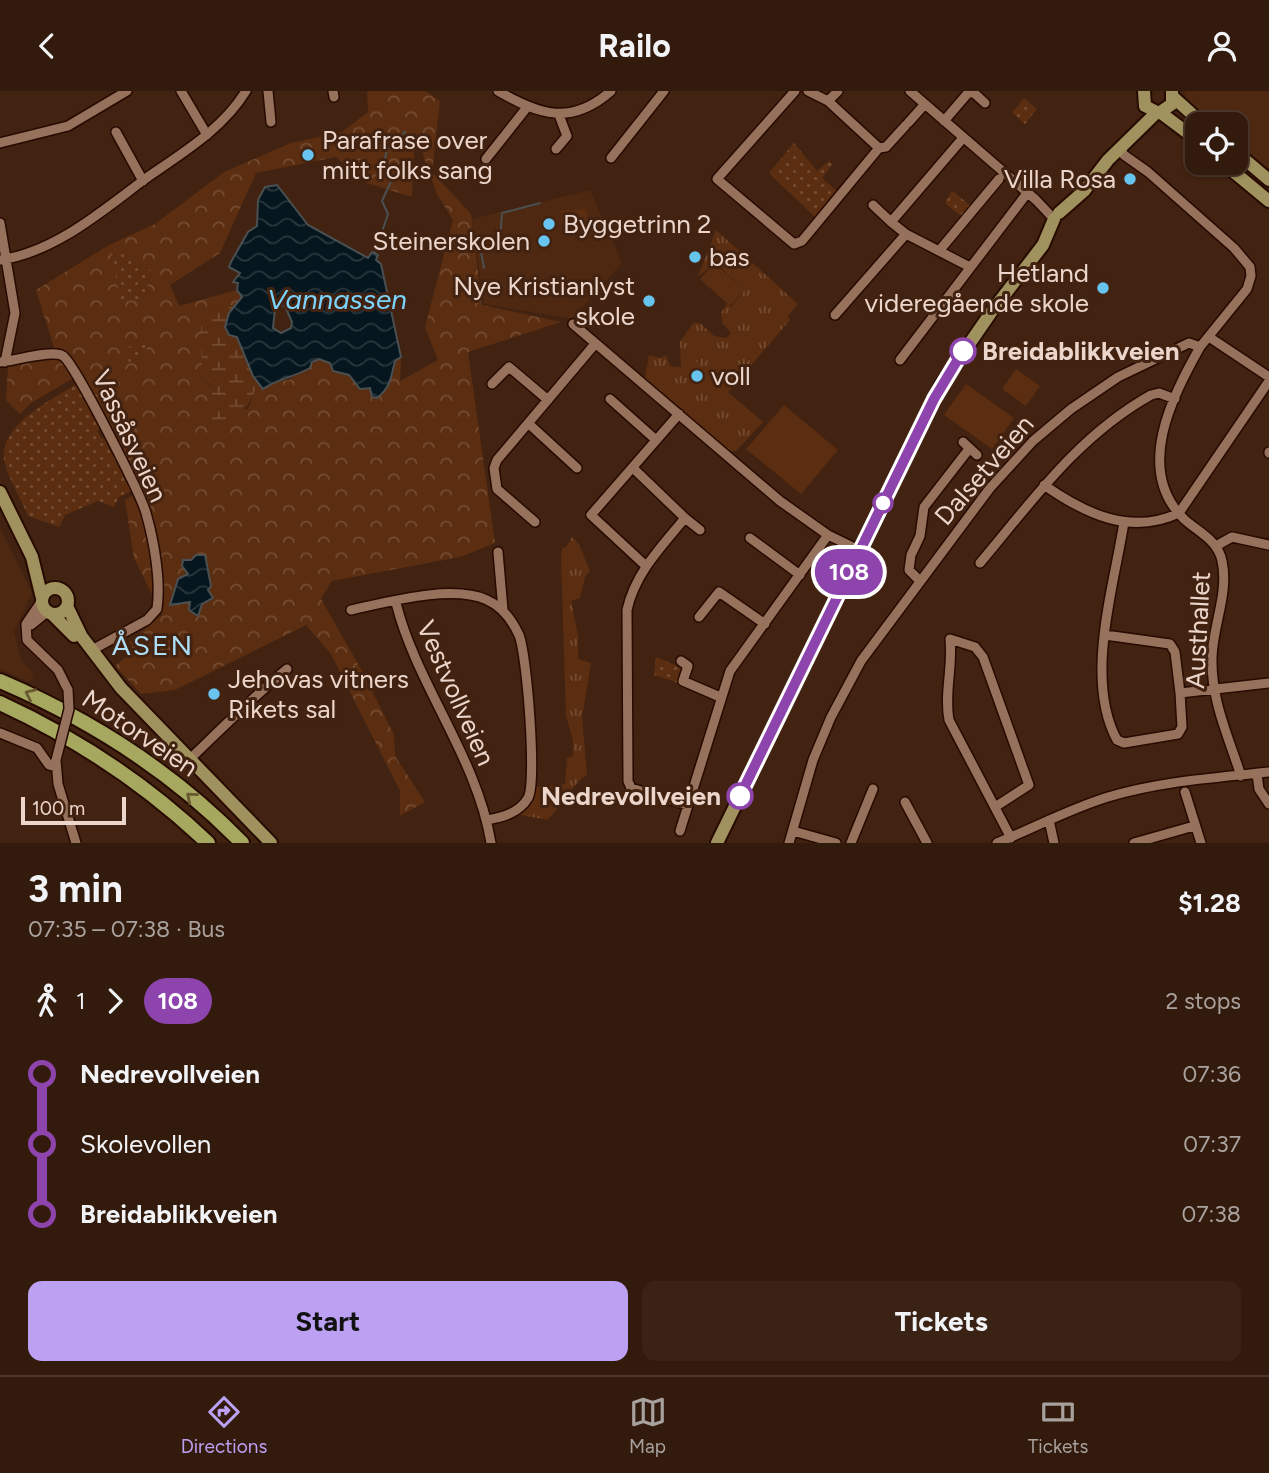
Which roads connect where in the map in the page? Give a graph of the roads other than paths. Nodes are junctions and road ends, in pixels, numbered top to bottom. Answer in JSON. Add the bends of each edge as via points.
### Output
{"nodes":[{"id":1,"x":127,"y":91,"type":"edge"},
{"id":2,"x":181,"y":91,"type":"edge"},
{"id":3,"x":246,"y":91,"type":"edge"},
{"id":4,"x":268,"y":91,"type":"edge"},
{"id":5,"x":498,"y":91,"type":"edge"},
{"id":6,"x":611,"y":91,"type":"edge"},
{"id":7,"x":664,"y":91,"type":"edge"},
{"id":8,"x":794,"y":91,"type":"edge"},
{"id":9,"x":808,"y":91,"type":"edge"},
{"id":10,"x":838,"y":91,"type":"edge"},
{"id":11,"x":910,"y":91,"type":"edge"},
{"id":12,"x":1172,"y":93,"type":"edge"},
{"id":13,"x":828,"y":101,"type":"junction"},
{"id":14,"x":1147,"y":102,"type":"edge"},
{"id":15,"x":985,"y":103,"type":"dead end"},
{"id":16,"x":925,"y":104,"type":"junction"},
{"id":17,"x":528,"y":106,"type":"junction"},
{"id":18,"x":1191,"y":112,"type":"edge"},
{"id":19,"x":559,"y":115,"type":"junction"},
{"id":20,"x":944,"y":121,"type":"junction"},
{"id":21,"x":271,"y":122,"type":"dead end"},
{"id":22,"x":1185,"y":131,"type":"edge"},
{"id":23,"x":116,"y":132,"type":"dead end"},
{"id":24,"x":207,"y":135,"type":"junction"},
{"id":25,"x":963,"y":138,"type":"junction"},
{"id":26,"x":1132,"y":139,"type":"junction"},
{"id":27,"x":0,"y":143,"type":"edge"},
{"id":28,"x":880,"y":148,"type":"junction"},
{"id":29,"x":1120,"y":148,"type":"junction"},
{"id":30,"x":556,"y":149,"type":"dead end"},
{"id":31,"x":611,"y":158,"type":"dead end"},
{"id":32,"x":486,"y":159,"type":"dead end"},
{"id":33,"x":1135,"y":162,"type":"junction"},
{"id":34,"x":1248,"y":162,"type":"edge"},
{"id":35,"x":1238,"y":175,"type":"edge"},
{"id":36,"x":999,"y":179,"type":"dead end"},
{"id":37,"x":1269,"y":180,"type":"edge"},
{"id":38,"x":143,"y":181,"type":"junction"},
{"id":39,"x":1028,"y":192,"type":"junction"},
{"id":40,"x":1269,"y":201,"type":"edge"},
{"id":41,"x":873,"y":205,"type":"dead end"},
{"id":42,"x":1057,"y":216,"type":"junction"},
{"id":43,"x":891,"y":222,"type":"junction"},
{"id":44,"x":0,"y":223,"type":"edge"},
{"id":45,"x":906,"y":234,"type":"junction"},
{"id":46,"x":939,"y":251,"type":"junction"},
{"id":47,"x":4,"y":259,"type":"edge"},
{"id":48,"x":970,"y":267,"type":"junction"},
{"id":49,"x":835,"y":315,"type":"dead end"},
{"id":50,"x":573,"y":324,"type":"dead end"},
{"id":51,"x":1209,"y":337,"type":"junction"},
{"id":52,"x":595,"y":344,"type":"junction"},
{"id":53,"x":1200,"y":347,"type":"junction"},
{"id":54,"x":900,"y":360,"type":"dead end"},
{"id":55,"x":2,"y":362,"type":"edge"},
{"id":56,"x":1269,"y":379,"type":"edge"},
{"id":57,"x":492,"y":384,"type":"dead end"},
{"id":58,"x":610,"y":399,"type":"dead end"},
{"id":59,"x":1175,"y":399,"type":"junction"},
{"id":60,"x":548,"y":400,"type":"junction"},
{"id":61,"x":679,"y":414,"type":"junction"},
{"id":62,"x":529,"y":424,"type":"junction"},
{"id":63,"x":656,"y":440,"type":"junction"},
{"id":64,"x":970,"y":449,"type":"dead end"},
{"id":65,"x":577,"y":468,"type":"dead end"},
{"id":66,"x":632,"y":468,"type":"junction"},
{"id":67,"x":1044,"y":485,"type":"junction"},
{"id":68,"x":0,"y":492,"type":"edge"},
{"id":69,"x":1179,"y":513,"type":"junction"},
{"id":70,"x":685,"y":518,"type":"junction"},
{"id":71,"x":535,"y":522,"type":"dead end"},
{"id":72,"x":1125,"y":522,"type":"junction"},
{"id":73,"x":700,"y":530,"type":"dead end"},
{"id":74,"x":828,"y":535,"type":"junction"},
{"id":75,"x":750,"y":538,"type":"dead end"},
{"id":76,"x":1269,"y":545,"type":"edge"},
{"id":77,"x":1216,"y":546,"type":"junction"},
{"id":78,"x":859,"y":550,"type":"junction"},
{"id":79,"x":498,"y":552,"type":"dead end"},
{"id":80,"x":34,"y":561,"type":"junction"},
{"id":81,"x":980,"y":563,"type":"dead end"},
{"id":82,"x":646,"y":566,"type":"junction"},
{"id":83,"x":800,"y":575,"type":"junction"},
{"id":84,"x":919,"y":580,"type":"junction"},
{"id":85,"x":57,"y":588,"type":"junction"},
{"id":86,"x":396,"y":603,"type":"junction"},
{"id":87,"x":67,"y":606,"type":"junction"},
{"id":88,"x":46,"y":607,"type":"junction"},
{"id":89,"x":351,"y":610,"type":"dead end"},
{"id":90,"x":503,"y":610,"type":"junction"},
{"id":91,"x":699,"y":617,"type":"dead end"},
{"id":92,"x":765,"y":624,"type":"junction"},
{"id":93,"x":1105,"y":635,"type":"junction"},
{"id":94,"x":92,"y":650,"type":"junction"},
{"id":95,"x":681,"y":661,"type":"dead end"},
{"id":96,"x":287,"y":669,"type":"dead end"},
{"id":97,"x":0,"y":681,"type":"edge"},
{"id":98,"x":1269,"y":683,"type":"edge"},
{"id":99,"x":121,"y":688,"type":"junction"},
{"id":100,"x":1214,"y":689,"type":"junction"},
{"id":101,"x":1180,"y":693,"type":"junction"},
{"id":102,"x":720,"y":697,"type":"junction"},
{"id":103,"x":0,"y":703,"type":"edge"},
{"id":104,"x":0,"y":713,"type":"edge"},
{"id":105,"x":0,"y":733,"type":"edge"},
{"id":106,"x":91,"y":752,"type":"junction"},
{"id":107,"x":190,"y":759,"type":"junction"},
{"id":108,"x":56,"y":764,"type":"junction"},
{"id":109,"x":1269,"y":772,"type":"edge"},
{"id":110,"x":1256,"y":774,"type":"junction"},
{"id":111,"x":1241,"y":776,"type":"junction"},
{"id":112,"x":873,"y":789,"type":"dead end"},
{"id":113,"x":1185,"y":792,"type":"dead end"},
{"id":114,"x":905,"y":802,"type":"dead end"},
{"id":115,"x":1269,"y":804,"type":"edge"},
{"id":116,"x":687,"y":805,"type":"junction"},
{"id":117,"x":995,"y":807,"type":"junction"},
{"id":118,"x":487,"y":820,"type":"junction"},
{"id":119,"x":1048,"y":820,"type":"junction"},
{"id":120,"x":1194,"y":826,"type":"junction"},
{"id":121,"x":680,"y":831,"type":"dead end"},
{"id":122,"x":793,"y":831,"type":"junction"},
{"id":123,"x":1011,"y":838,"type":"junction"},
{"id":124,"x":76,"y":843,"type":"edge"},
{"id":125,"x":208,"y":843,"type":"edge"},
{"id":126,"x":242,"y":843,"type":"edge"},
{"id":127,"x":271,"y":843,"type":"edge"},
{"id":128,"x":491,"y":843,"type":"edge"},
{"id":129,"x":717,"y":843,"type":"edge"},
{"id":130,"x":789,"y":843,"type":"edge"},
{"id":131,"x":836,"y":843,"type":"edge"},
{"id":132,"x":851,"y":843,"type":"edge"},
{"id":133,"x":927,"y":843,"type":"edge"},
{"id":134,"x":997,"y":843,"type":"edge"},
{"id":135,"x":1054,"y":843,"type":"edge"},
{"id":136,"x":1134,"y":843,"type":"edge"},
{"id":137,"x":1201,"y":843,"type":"edge"}],
"edges":[{"from":1,"to":27,"type":"street","via":[[68,126]]},
{"from":2,"to":24,"type":"street"},
{"from":3,"to":24,"type":"street","via":[[226,119]]},
{"from":4,"to":21,"type":"street"},
{"from":5,"to":17,"type":"street"},
{"from":6,"to":19,"type":"street","via":[[579,111]]},
{"from":7,"to":31,"type":"street"},
{"from":8,"to":28,"type":"street","via":[[718,179],[797,244]]},
{"from":9,"to":13,"type":"street"},
{"from":10,"to":13,"type":"street"},
{"from":11,"to":16,"type":"street"},
{"from":12,"to":14,"type":"main road","via":[[1170,107]]},
{"from":12,"to":18,"type":"main road"},
{"from":13,"to":28,"type":"street"},
{"from":14,"to":22,"type":"main road"},
{"from":14,"to":26,"type":"main road"},
{"from":14,"to":29,"type":"main road"},
{"from":15,"to":20,"type":"street","via":[[968,93]]},
{"from":16,"to":20,"type":"street"},
{"from":16,"to":28,"type":"street"},
{"from":17,"to":19,"type":"street"},
{"from":17,"to":32,"type":"street"},
{"from":19,"to":30,"type":"street","via":[[567,136]]},
{"from":20,"to":25,"type":"street"},
{"from":23,"to":38,"type":"street"},
{"from":24,"to":38,"type":"street"},
{"from":25,"to":39,"type":"street"},
{"from":25,"to":43,"type":"street"},
{"from":26,"to":29,"type":"main road"},
{"from":26,"to":33,"type":"street","via":[[1128,148]]},
{"from":29,"to":33,"type":"street"},
{"from":29,"to":42,"type":"main road","via":[[1077,206]]},
{"from":33,"to":51,"type":"street","via":[[1250,267],[1247,289]]},
{"from":34,"to":37,"type":"main road"},
{"from":35,"to":40,"type":"main road"},
{"from":36,"to":46,"type":"street"},
{"from":38,"to":47,"type":"street","via":[[60,239]]},
{"from":39,"to":42,"type":"street"},
{"from":39,"to":48,"type":"street"},
{"from":41,"to":43,"type":"street"},
{"from":42,"to":78,"type":"main road","via":[[1042,245],[941,385]]},
{"from":43,"to":45,"type":"street"},
{"from":44,"to":47,"type":"street"},
{"from":45,"to":46,"type":"street"},
{"from":45,"to":49,"type":"street"},
{"from":46,"to":48,"type":"street"},
{"from":47,"to":55,"type":"street","via":[[15,313]]},
{"from":48,"to":54,"type":"street"},
{"from":50,"to":52,"type":"street"},
{"from":51,"to":53,"type":"street"},
{"from":51,"to":56,"type":"street"},
{"from":52,"to":60,"type":"street"},
{"from":52,"to":61,"type":"street"},
{"from":53,"to":59,"type":"street","name":"Austhallet"},
{"from":53,"to":84,"type":"street","name":"Dalsetveien","via":[[1189,343],[1118,376],[1032,441]]},
{"from":55,"to":94,"type":"street","name":"Vassåsveien","via":[[49,353],[68,359],[146,511],[158,609]]},
{"from":56,"to":69,"type":"street"},
{"from":57,"to":60,"type":"street","via":[[509,367]]},
{"from":58,"to":63,"type":"street"},
{"from":59,"to":67,"type":"street","via":[[1151,395],[1116,417]]},
{"from":59,"to":69,"type":"street","name":"Austhallet","via":[[1161,441],[1158,469],[1164,491]]},
{"from":60,"to":62,"type":"street"},
{"from":61,"to":63,"type":"street"},
{"from":61,"to":74,"type":"street","via":[[780,501]]},
{"from":62,"to":65,"type":"street"},
{"from":62,"to":71,"type":"street","via":[[497,460],[495,477],[497,489]]},
{"from":63,"to":66,"type":"street"},
{"from":64,"to":84,"type":"street","name":"Dalsetveien","via":[[924,507],[909,570]]},
{"from":66,"to":70,"type":"street"},
{"from":66,"to":82,"type":"street","via":[[591,516]]},
{"from":67,"to":72,"type":"street","via":[[1086,512]]},
{"from":67,"to":81,"type":"street"},
{"from":68,"to":80,"type":"main road"},
{"from":69,"to":72,"type":"street"},
{"from":69,"to":77,"type":"street","name":"Austhallet"},
{"from":70,"to":73,"type":"street"},
{"from":70,"to":82,"type":"street"},
{"from":72,"to":93,"type":"street"},
{"from":74,"to":78,"type":"street"},
{"from":74,"to":83,"type":"street"},
{"from":75,"to":83,"type":"street"},
{"from":76,"to":77,"type":"street","via":[[1232,537]]},
{"from":77,"to":100,"type":"street","name":"Austhallet","via":[[1224,574],[1214,636]]},
{"from":78,"to":129,"type":"main road"},
{"from":79,"to":90,"type":"street"},
{"from":80,"to":85,"type":"main road"},
{"from":80,"to":88,"type":"main road"},
{"from":82,"to":116,"type":"street","via":[[627,610],[628,781],[631,788]]},
{"from":83,"to":92,"type":"street"},
{"from":84,"to":122,"type":"street","name":"Dalsetveien","via":[[861,661],[831,717]]},
{"from":85,"to":87,"type":"main road","via":[[67,597]]},
{"from":85,"to":88,"type":"main road","via":[[47,590]]},
{"from":86,"to":89,"type":"street","name":"Vestvollveien"},
{"from":86,"to":90,"type":"street","via":[[455,593],[481,598]]},
{"from":86,"to":118,"type":"street","name":"Vestvollveien"},
{"from":87,"to":88,"type":"main road","via":[[61,613]]},
{"from":87,"to":94,"type":"main road"},
{"from":88,"to":99,"type":"main road"},
{"from":88,"to":108,"type":"street","bridge":true,"via":[[26,631],[30,646],[58,670],[68,690],[69,709]]},
{"from":90,"to":118,"type":"street","via":[[522,649],[533,787],[520,808]]},
{"from":91,"to":92,"type":"street","via":[[719,592]]},
{"from":92,"to":102,"type":"street","via":[[730,671]]},
{"from":93,"to":101,"type":"street","via":[[1170,644]]},
{"from":93,"to":101,"type":"street","via":[[1104,697],[1120,743],[1178,734]]},
{"from":94,"to":99,"type":"main road"},
{"from":95,"to":102,"type":"street","via":[[688,666],[683,681]]},
{"from":96,"to":107,"type":"street","via":[[237,710]]},
{"from":126,"to":97,"type":"highway","name":"Motorveien","one_way":true,"via":[[140,758],[84,722]]},
{"from":98,"to":100,"type":"street"},
{"from":99,"to":107,"type":"main road"},
{"from":100,"to":101,"type":"street"},
{"from":100,"to":111,"type":"street","name":"Austhallet"},
{"from":102,"to":116,"type":"street"},
{"from":103,"to":106,"type":"highway","name":"Motorveien"},
{"from":104,"to":106,"type":"highway"},
{"from":105,"to":108,"type":"street","via":[[37,748],[50,765]]},
{"from":106,"to":125,"type":"highway","name":"Motorveien","via":[[152,795]]},
{"from":107,"to":127,"type":"main road"},
{"from":108,"to":124,"type":"street"},
{"from":109,"to":110,"type":"street"},
{"from":110,"to":111,"type":"street"},
{"from":110,"to":115,"type":"street"},
{"from":111,"to":119,"type":"street","via":[[1132,791]]},
{"from":112,"to":132,"type":"street"},
{"from":113,"to":120,"type":"street"},
{"from":114,"to":133,"type":"street"},
{"from":116,"to":121,"type":"street"},
{"from":117,"to":117,"type":"street","via":[[1029,785],[983,657],[975,647],[950,639],[949,720]]},
{"from":117,"to":123,"type":"street"},
{"from":118,"to":128,"type":"street","name":"Vestvollveien"},
{"from":119,"to":123,"type":"street"},
{"from":119,"to":135,"type":"street"},
{"from":120,"to":136,"type":"street"},
{"from":120,"to":137,"type":"street"},
{"from":122,"to":130,"type":"street","name":"Dalsetveien"},
{"from":122,"to":131,"type":"street"},
{"from":123,"to":134,"type":"street"}]}
